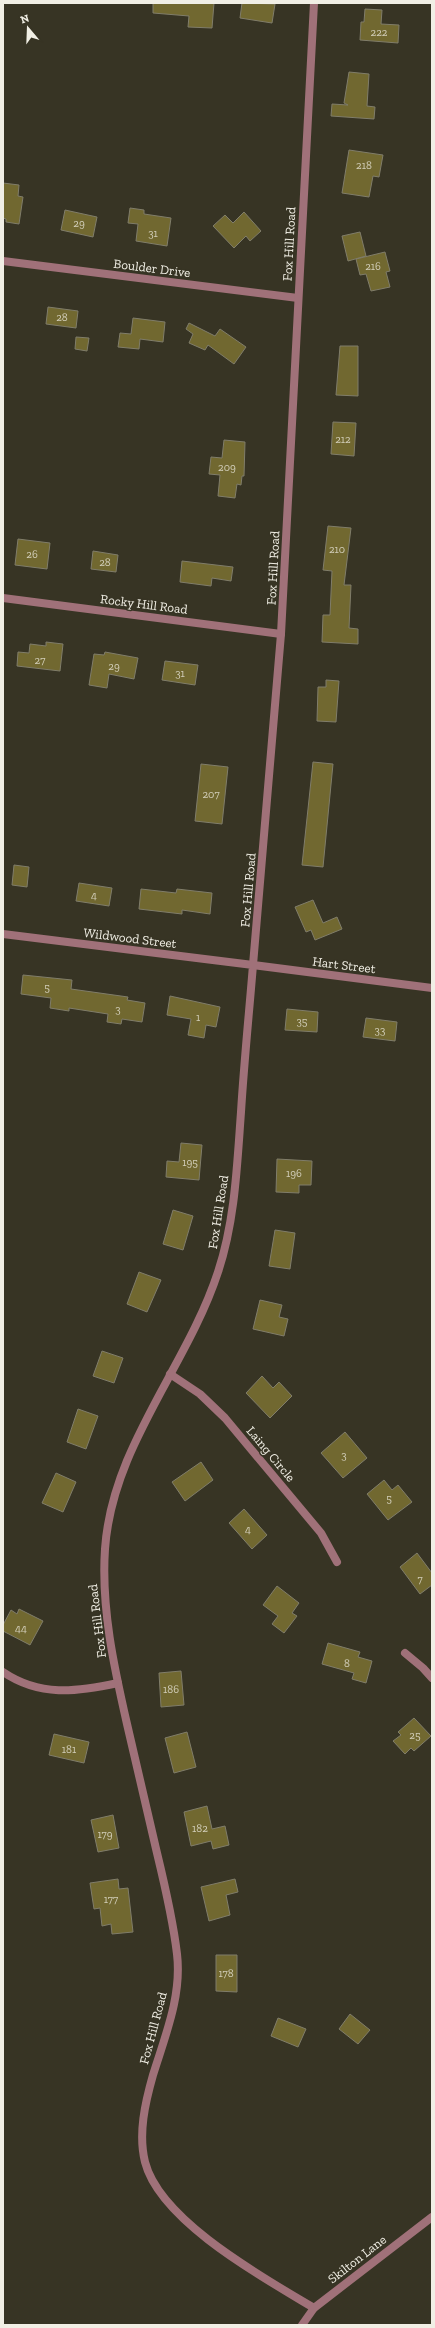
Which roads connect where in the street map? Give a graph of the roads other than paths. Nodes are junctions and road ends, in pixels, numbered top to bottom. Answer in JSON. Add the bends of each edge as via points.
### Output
{"nodes":[{"id":1,"x":314,"y":3,"type":"edge"},
{"id":2,"x":3,"y":261,"type":"edge"},
{"id":3,"x":298,"y":298,"type":"junction"},
{"id":4,"x":3,"y":598,"type":"edge"},
{"id":5,"x":281,"y":634,"type":"junction"},
{"id":6,"x":3,"y":934,"type":"edge"},
{"id":7,"x":253,"y":966,"type":"junction"},
{"id":8,"x":432,"y":988,"type":"edge"},
{"id":9,"x":170,"y":1374,"type":"junction"},
{"id":10,"x":337,"y":1562,"type":"dead end"},
{"id":11,"x":405,"y":1653,"type":"dead end"},
{"id":12,"x":3,"y":1672,"type":"edge"},
{"id":13,"x":432,"y":1678,"type":"edge"},
{"id":14,"x":118,"y":1683,"type":"junction"},
{"id":15,"x":432,"y":2217,"type":"edge"},
{"id":16,"x":314,"y":2308,"type":"junction"},
{"id":17,"x":302,"y":2325,"type":"edge"}],
"edges":[{"from":1,"to":3,"type":"street","name":"Fox Hill Road"},
{"from":2,"to":3,"type":"street","name":"Boulder Drive"},
{"from":3,"to":5,"type":"street","name":"Fox Hill Road"},
{"from":4,"to":5,"type":"street","name":"Rocky Hill Road"},
{"from":5,"to":7,"type":"street","name":"Fox Hill Road"},
{"from":6,"to":7,"type":"street","name":"Wildwood Street"},
{"from":7,"to":8,"type":"street","name":"Hart Street"},
{"from":7,"to":9,"type":"street","name":"Fox Hill Road","via":[[236,1188],[225,1248],[212,1289]]},
{"from":9,"to":10,"type":"street","name":"Laing Circle","via":[[200,1394],[225,1418],[321,1533]]},
{"from":9,"to":14,"type":"street","name":"Fox Hill Road","via":[[126,1463],[111,1511],[105,1547],[104,1593]]},
{"from":11,"to":13,"type":"street"},
{"from":12,"to":14,"type":"street","via":[[28,1686],[51,1691],[79,1691]]},
{"from":14,"to":16,"type":"street","name":"Fox Hill Road","via":[[164,1884],[178,1959],[171,2016],[144,2110],[142,2145],[146,2168],[158,2192],[205,2237]]},
{"from":15,"to":16,"type":"street","name":"Skilton Lane"},
{"from":16,"to":17,"type":"street","name":"Skilton Lane"}]}
